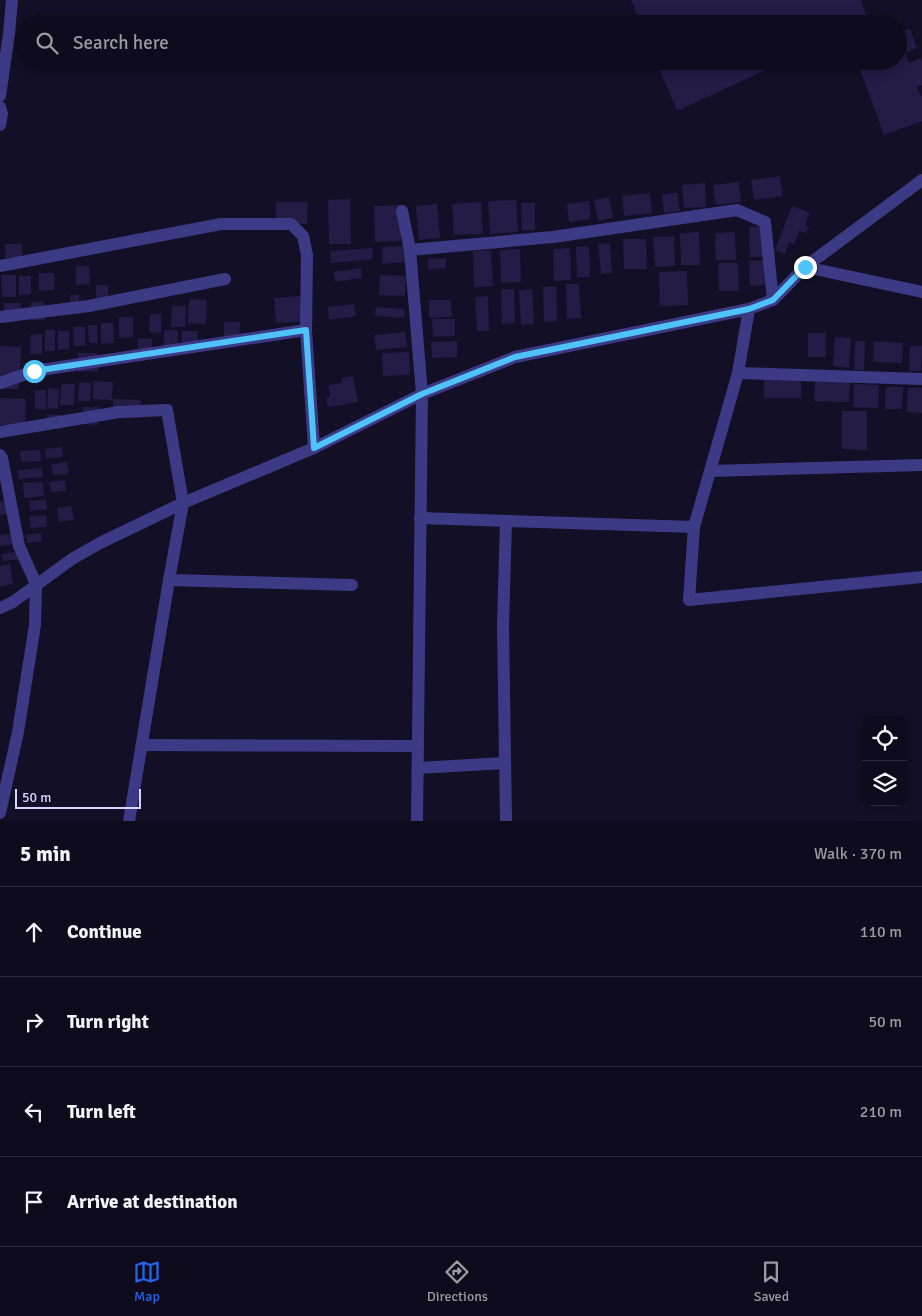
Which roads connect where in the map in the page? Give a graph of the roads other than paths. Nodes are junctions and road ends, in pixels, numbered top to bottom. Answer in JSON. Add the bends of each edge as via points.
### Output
{"nodes":[{"id":1,"x":12,"y":0,"type":"edge"},
{"id":2,"x":0,"y":96,"type":"edge"},
{"id":3,"x":0,"y":107,"type":"edge"},
{"id":4,"x":0,"y":125,"type":"edge"},
{"id":5,"x":922,"y":180,"type":"edge"},
{"id":6,"x":402,"y":210,"type":"dead end"},
{"id":7,"x":410,"y":250,"type":"junction"},
{"id":8,"x":0,"y":266,"type":"edge"},
{"id":9,"x":805,"y":267,"type":"junction"},
{"id":10,"x":225,"y":279,"type":"dead end"},
{"id":11,"x":922,"y":292,"type":"edge"},
{"id":12,"x":773,"y":300,"type":"junction"},
{"id":13,"x":749,"y":309,"type":"junction"},
{"id":14,"x":0,"y":317,"type":"edge"},
{"id":15,"x":306,"y":330,"type":"junction"},
{"id":16,"x":738,"y":372,"type":"junction"},
{"id":17,"x":922,"y":379,"type":"edge"},
{"id":18,"x":0,"y":383,"type":"edge"},
{"id":19,"x":422,"y":394,"type":"junction"},
{"id":20,"x":0,"y":432,"type":"edge"},
{"id":21,"x":314,"y":448,"type":"junction"},
{"id":22,"x":0,"y":455,"type":"edge"},
{"id":23,"x":922,"y":465,"type":"edge"},
{"id":24,"x":710,"y":471,"type":"junction"},
{"id":25,"x":183,"y":503,"type":"junction"},
{"id":26,"x":420,"y":518,"type":"junction"},
{"id":27,"x":506,"y":521,"type":"junction"},
{"id":28,"x":694,"y":526,"type":"junction"},
{"id":29,"x":922,"y":577,"type":"edge"},
{"id":30,"x":169,"y":580,"type":"junction"},
{"id":31,"x":36,"y":584,"type":"junction"},
{"id":32,"x":352,"y":585,"type":"dead end"},
{"id":33,"x":0,"y":608,"type":"edge"},
{"id":34,"x":142,"y":745,"type":"junction"},
{"id":35,"x":418,"y":746,"type":"junction"},
{"id":36,"x":505,"y":763,"type":"junction"},
{"id":37,"x":418,"y":768,"type":"junction"},
{"id":38,"x":2,"y":793,"type":"edge"},
{"id":39,"x":0,"y":813,"type":"edge"},
{"id":40,"x":129,"y":821,"type":"edge"},
{"id":41,"x":417,"y":821,"type":"edge"},
{"id":42,"x":506,"y":821,"type":"edge"}],
"edges":[{"from":1,"to":2,"type":"street"},
{"from":3,"to":4,"type":"street"},
{"from":5,"to":9,"type":"street"},
{"from":6,"to":7,"type":"street"},
{"from":7,"to":12,"type":"street","via":[[553,238],[737,210],[764,222]]},
{"from":7,"to":19,"type":"street"},
{"from":8,"to":15,"type":"street","via":[[221,224],[292,224],[303,236],[307,255]]},
{"from":9,"to":11,"type":"street"},
{"from":9,"to":12,"type":"street"},
{"from":10,"to":14,"type":"street","via":[[89,306]]},
{"from":12,"to":13,"type":"street"},
{"from":13,"to":16,"type":"street"},
{"from":13,"to":19,"type":"street","via":[[515,357]]},
{"from":15,"to":18,"type":"street","via":[[34,371]]},
{"from":15,"to":21,"type":"street"},
{"from":16,"to":17,"type":"street"},
{"from":16,"to":24,"type":"street"},
{"from":19,"to":21,"type":"street"},
{"from":19,"to":26,"type":"street"},
{"from":20,"to":25,"type":"street","via":[[119,412],[167,410]]},
{"from":21,"to":25,"type":"street"},
{"from":22,"to":31,"type":"street","via":[[19,546]]},
{"from":23,"to":24,"type":"street"},
{"from":24,"to":28,"type":"street"},
{"from":25,"to":30,"type":"street"},
{"from":25,"to":31,"type":"street","via":[[100,543]]},
{"from":26,"to":27,"type":"street"},
{"from":26,"to":35,"type":"street"},
{"from":27,"to":28,"type":"street"},
{"from":27,"to":36,"type":"street","via":[[503,626]]},
{"from":28,"to":29,"type":"street","via":[[689,600]]},
{"from":30,"to":32,"type":"street"},
{"from":30,"to":34,"type":"street"},
{"from":31,"to":33,"type":"street"},
{"from":31,"to":38,"type":"street","via":[[35,625],[18,732]]},
{"from":34,"to":35,"type":"street"},
{"from":34,"to":40,"type":"street"},
{"from":35,"to":37,"type":"street"},
{"from":36,"to":37,"type":"street"},
{"from":36,"to":42,"type":"street"},
{"from":37,"to":41,"type":"street"},
{"from":38,"to":39,"type":"street"}]}
